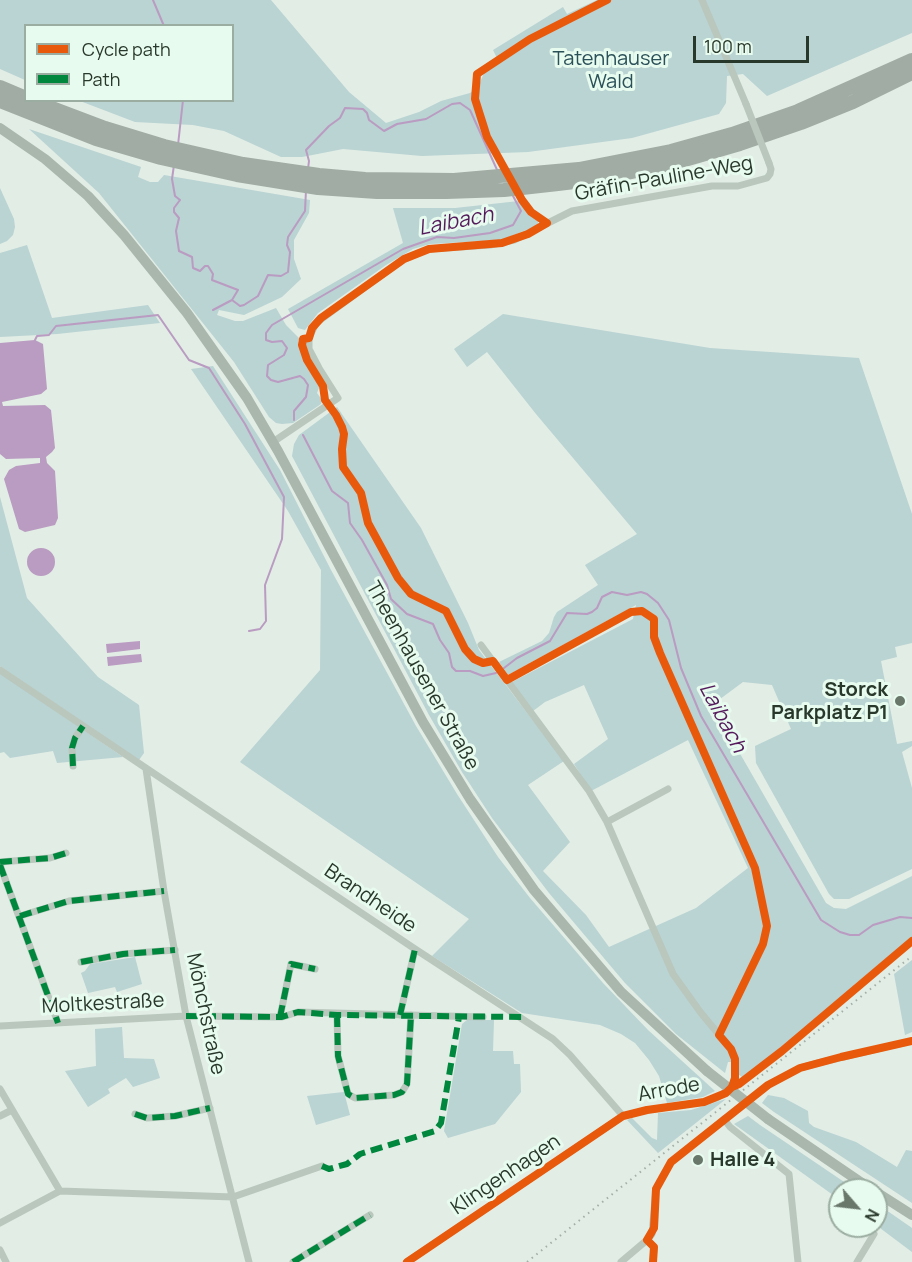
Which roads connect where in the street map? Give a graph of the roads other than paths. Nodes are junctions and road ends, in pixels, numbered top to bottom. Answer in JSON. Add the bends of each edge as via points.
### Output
{"nodes":[{"id":1,"x":607,"y":0,"type":"edge"},
{"id":2,"x":702,"y":0,"type":"edge"},
{"id":3,"x":912,"y":60,"type":"edge"},
{"id":4,"x":912,"y":73,"type":"edge"},
{"id":5,"x":477,"y":74,"type":"dead end"},
{"id":6,"x":0,"y":87,"type":"edge"},
{"id":7,"x":24,"y":97,"type":"edge"},
{"id":8,"x":0,"y":101,"type":"edge"},
{"id":9,"x":36,"y":102,"type":"edge"},
{"id":10,"x":0,"y":128,"type":"edge"},
{"id":11,"x":163,"y":152,"type":"junction"},
{"id":12,"x":319,"y":181,"type":"junction"},
{"id":13,"x":273,"y":442,"type":"junction"},
{"id":14,"x":481,"y":645,"type":"dead end"},
{"id":15,"x":0,"y":670,"type":"edge"},
{"id":16,"x":83,"y":726,"type":"junction"},
{"id":17,"x":73,"y":766,"type":"dead end"},
{"id":18,"x":146,"y":769,"type":"junction"},
{"id":19,"x":668,"y":789,"type":"dead end"},
{"id":20,"x":607,"y":822,"type":"junction"},
{"id":21,"x":66,"y":853,"type":"dead end"},
{"id":22,"x":0,"y":863,"type":"edge"},
{"id":23,"x":164,"y":891,"type":"junction"},
{"id":24,"x":20,"y":916,"type":"junction"},
{"id":25,"x":416,"y":949,"type":"junction"},
{"id":26,"x":175,"y":950,"type":"junction"},
{"id":27,"x":81,"y":962,"type":"dead end"},
{"id":28,"x":315,"y":969,"type":"dead end"},
{"id":29,"x":337,"y":1015,"type":"junction"},
{"id":30,"x":400,"y":1015,"type":"junction"},
{"id":31,"x":411,"y":1015,"type":"junction"},
{"id":32,"x":186,"y":1016,"type":"junction"},
{"id":33,"x":280,"y":1017,"type":"junction"},
{"id":34,"x":483,"y":1017,"type":"dead end"},
{"id":35,"x":58,"y":1023,"type":"junction"},
{"id":36,"x":0,"y":1026,"type":"edge"},
{"id":37,"x":912,"y":1041,"type":"edge"},
{"id":38,"x":0,"y":1089,"type":"edge"},
{"id":39,"x":210,"y":1108,"type":"junction"},
{"id":40,"x":12,"y":1110,"type":"junction"},
{"id":41,"x":135,"y":1114,"type":"dead end"},
{"id":42,"x":0,"y":1116,"type":"edge"},
{"id":43,"x":623,"y":1116,"type":"junction"},
{"id":44,"x":724,"y":1119,"type":"junction"},
{"id":45,"x":322,"y":1166,"type":"dead end"},
{"id":46,"x":855,"y":1178,"type":"edge"},
{"id":47,"x":60,"y":1191,"type":"junction"},
{"id":48,"x":233,"y":1197,"type":"junction"},
{"id":49,"x":888,"y":1200,"type":"edge"},
{"id":50,"x":370,"y":1215,"type":"dead end"},
{"id":51,"x":912,"y":1215,"type":"edge"},
{"id":52,"x":0,"y":1223,"type":"edge"},
{"id":53,"x":872,"y":1238,"type":"edge"},
{"id":54,"x":647,"y":1240,"type":"junction"},
{"id":55,"x":0,"y":1250,"type":"edge"},
{"id":56,"x":6,"y":1262,"type":"edge"},
{"id":57,"x":249,"y":1262,"type":"edge"},
{"id":58,"x":293,"y":1262,"type":"edge"},
{"id":59,"x":407,"y":1262,"type":"edge"},
{"id":60,"x":621,"y":1262,"type":"edge"},
{"id":61,"x":653,"y":1262,"type":"edge"},
{"id":62,"x":798,"y":1262,"type":"edge"},
{"id":63,"x":857,"y":1262,"type":"edge"}],
"edges":[{"from":1,"to":5,"type":"street","via":[[530,39]]},
{"from":2,"to":13,"type":"street","name":"Gräfin-Pauline-Weg","bridge":true,"via":[[746,104],[770,174],[738,186],[712,186],[572,212],[514,240],[429,249],[404,259],[316,323],[309,349],[338,398]]},
{"from":3,"to":12,"type":"highway","via":[[798,111],[631,160],[504,177]]},
{"from":4,"to":12,"type":"highway","via":[[801,123],[674,163],[619,175],[504,190],[377,192]]},
{"from":6,"to":7,"type":"highway"},
{"from":8,"to":11,"type":"highway","via":[[96,139]]},
{"from":9,"to":11,"type":"highway"},
{"from":10,"to":13,"type":"main road","name":"Theenhausener Straße","via":[[88,196],[124,236],[217,354]]},
{"from":11,"to":12,"type":"highway"},
{"from":13,"to":46,"type":"main road","name":"Theenhausener Straße","bridge":true,"via":[[423,722],[476,808],[534,890],[621,992],[668,1037],[768,1119]]},
{"from":14,"to":20,"type":"street","name":"Arrode","via":[[589,791]]},
{"from":15,"to":16,"type":"street","name":"Brandheide"},
{"from":16,"to":17,"type":"street","via":[[72,748]]},
{"from":16,"to":18,"type":"street","name":"Brandheide"},
{"from":18,"to":23,"type":"street","name":"Mönchstraße"},
{"from":18,"to":25,"type":"street","name":"Brandheide"},
{"from":19,"to":20,"type":"street"},
{"from":20,"to":43,"type":"street","name":"Arrode","via":[[673,974],[731,1049],[736,1069],[732,1087],[717,1098]]},
{"from":21,"to":22,"type":"street"},
{"from":22,"to":24,"type":"street"},
{"from":23,"to":24,"type":"street","via":[[69,901]]},
{"from":23,"to":26,"type":"street","name":"Mönchstraße"},
{"from":24,"to":35,"type":"street"},
{"from":25,"to":30,"type":"street"},
{"from":25,"to":43,"type":"street","name":"Brandheide","via":[[553,1039]]},
{"from":26,"to":27,"type":"street"},
{"from":26,"to":32,"type":"street","name":"Mönchstraße"},
{"from":28,"to":33,"type":"street","via":[[291,964]]},
{"from":29,"to":30,"type":"street","name":"Moltkestraße"},
{"from":29,"to":31,"type":"street","via":[[338,1056],[348,1094],[355,1098],[402,1092],[407,1084]]},
{"from":29,"to":33,"type":"street","name":"Moltkestraße","via":[[298,1012]]},
{"from":30,"to":31,"type":"street","name":"Moltkestraße"},
{"from":31,"to":34,"type":"street","name":"Moltkestraße"},
{"from":32,"to":33,"type":"street","name":"Moltkestraße"},
{"from":32,"to":35,"type":"street","name":"Moltkestraße"},
{"from":32,"to":39,"type":"street","name":"Mönchstraße"},
{"from":35,"to":36,"type":"street","name":"Moltkestraße"},
{"from":37,"to":44,"type":"street","via":[[800,1068],[768,1085]]},
{"from":38,"to":40,"type":"street"},
{"from":39,"to":41,"type":"street","via":[[175,1116],[147,1118]]},
{"from":39,"to":48,"type":"street","name":"Mönchstraße"},
{"from":40,"to":42,"type":"street"},
{"from":40,"to":47,"type":"street"},
{"from":43,"to":59,"type":"street","name":"Klingenhagen"},
{"from":44,"to":54,"type":"street","via":[[671,1162],[656,1190],[654,1228]]},
{"from":44,"to":62,"type":"street","via":[[789,1174]]},
{"from":45,"to":48,"type":"street"},
{"from":47,"to":48,"type":"street"},
{"from":47,"to":52,"type":"street"},
{"from":48,"to":57,"type":"street","name":"Mönchstraße"},
{"from":49,"to":51,"type":"main road","name":"Theenhausener Straße"},
{"from":50,"to":58,"type":"street"},
{"from":53,"to":63,"type":"street"},
{"from":54,"to":60,"type":"street"},
{"from":54,"to":61,"type":"street","via":[[654,1247]]},
{"from":55,"to":56,"type":"street"}]}
